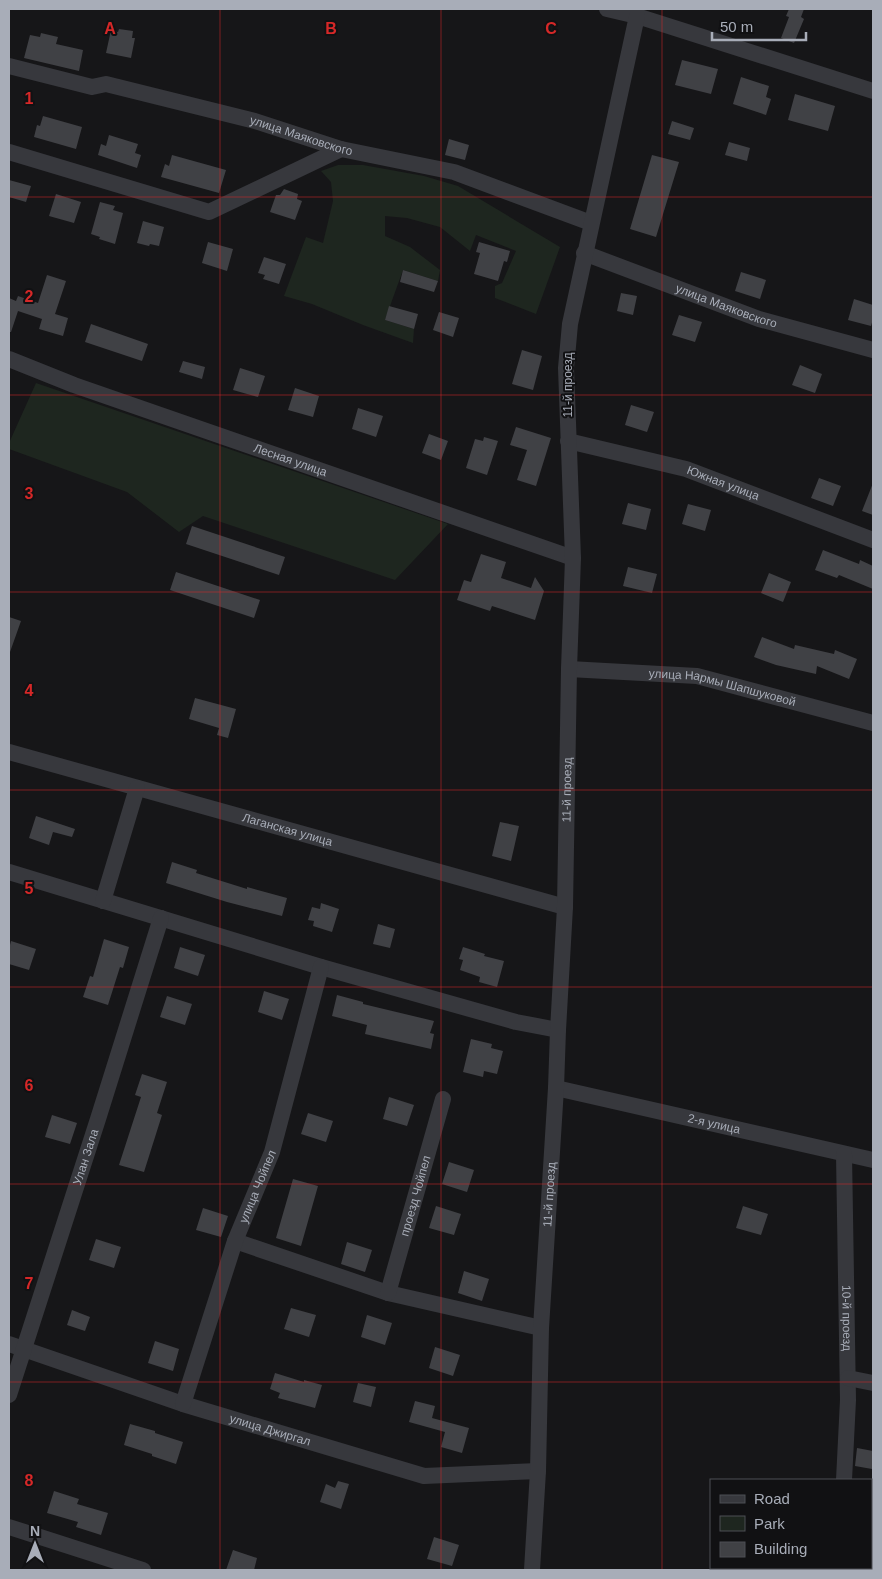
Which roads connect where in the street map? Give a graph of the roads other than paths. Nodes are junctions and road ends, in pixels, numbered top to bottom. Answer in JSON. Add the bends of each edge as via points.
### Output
{"nodes":[{"id":1,"x":607,"y":9,"type":"edge"},
{"id":2,"x":637,"y":16,"type":"junction"},
{"id":3,"x":9,"y":66,"type":"edge"},
{"id":4,"x":873,"y":91,"type":"edge"},
{"id":5,"x":341,"y":149,"type":"junction"},
{"id":6,"x":9,"y":152,"type":"edge"},
{"id":7,"x":591,"y":223,"type":"junction"},
{"id":8,"x":584,"y":253,"type":"junction"},
{"id":9,"x":873,"y":350,"type":"edge"},
{"id":10,"x":9,"y":359,"type":"edge"},
{"id":11,"x":568,"y":440,"type":"junction"},
{"id":12,"x":873,"y":540,"type":"edge"},
{"id":13,"x":573,"y":558,"type":"junction"},
{"id":14,"x":569,"y":669,"type":"junction"},
{"id":15,"x":873,"y":723,"type":"edge"},
{"id":16,"x":9,"y":752,"type":"edge"},
{"id":17,"x":137,"y":788,"type":"junction"},
{"id":18,"x":9,"y":872,"type":"edge"},
{"id":19,"x":103,"y":900,"type":"junction"},
{"id":20,"x":565,"y":907,"type":"junction"},
{"id":21,"x":161,"y":918,"type":"junction"},
{"id":22,"x":321,"y":967,"type":"junction"},
{"id":23,"x":558,"y":1030,"type":"junction"},
{"id":24,"x":556,"y":1088,"type":"junction"},
{"id":25,"x":443,"y":1099,"type":"dead end"},
{"id":26,"x":844,"y":1154,"type":"junction"},
{"id":27,"x":873,"y":1160,"type":"edge"},
{"id":28,"x":235,"y":1241,"type":"junction"},
{"id":29,"x":388,"y":1293,"type":"junction"},
{"id":30,"x":541,"y":1328,"type":"junction"},
{"id":31,"x":16,"y":1346,"type":"edge"},
{"id":32,"x":848,"y":1378,"type":"junction"},
{"id":33,"x":873,"y":1383,"type":"edge"},
{"id":34,"x":9,"y":1395,"type":"edge"},
{"id":35,"x":183,"y":1404,"type":"junction"},
{"id":36,"x":538,"y":1471,"type":"junction"},
{"id":37,"x":844,"y":1479,"type":"edge"},
{"id":38,"x":9,"y":1527,"type":"edge"},
{"id":39,"x":139,"y":1570,"type":"edge"},
{"id":40,"x":532,"y":1570,"type":"edge"}],
"edges":[{"from":1,"to":2,"type":"street"},
{"from":2,"to":4,"type":"street"},
{"from":2,"to":7,"type":"street","name":"11-й проезд"},
{"from":3,"to":5,"type":"street","name":"улица Маяковского","via":[[92,88],[106,84],[254,121]]},
{"from":5,"to":6,"type":"street","via":[[209,212]]},
{"from":5,"to":7,"type":"street","name":"улица Маяковского","via":[[454,172]]},
{"from":7,"to":8,"type":"street","name":"11-й проезд"},
{"from":8,"to":9,"type":"street","name":"улица Маяковского","via":[[759,319]]},
{"from":8,"to":11,"type":"street","name":"11-й проезд","via":[[570,324],[566,368]]},
{"from":10,"to":13,"type":"street","name":"Лесная улица","via":[[74,385]]},
{"from":11,"to":12,"type":"street","name":"Южная улица","via":[[686,470]]},
{"from":11,"to":13,"type":"street","name":"11-й проезд"},
{"from":13,"to":14,"type":"street","name":"11-й проезд"},
{"from":14,"to":15,"type":"street","name":"улица Нармы Шапшуковой","via":[[697,676]]},
{"from":14,"to":20,"type":"street","name":"11-й проезд"},
{"from":16,"to":17,"type":"street","name":"Лаганская улица"},
{"from":17,"to":19,"type":"street"},
{"from":17,"to":20,"type":"street","name":"Лаганская улица"},
{"from":18,"to":19,"type":"street"},
{"from":19,"to":21,"type":"street"},
{"from":20,"to":23,"type":"street","name":"11-й проезд"},
{"from":21,"to":22,"type":"street"},
{"from":21,"to":31,"type":"street","name":"Улан Зала","via":[[98,1119]]},
{"from":22,"to":23,"type":"street","via":[[516,1022]]},
{"from":22,"to":28,"type":"street","name":"улица Чойпел","via":[[272,1152]]},
{"from":23,"to":24,"type":"street","name":"11-й проезд"},
{"from":24,"to":26,"type":"street","name":"2-я улица"},
{"from":24,"to":30,"type":"street","name":"11-й проезд"},
{"from":25,"to":29,"type":"street","name":"проезд Чойпел"},
{"from":26,"to":27,"type":"street","name":"2-я улица"},
{"from":26,"to":32,"type":"street","name":"10-й проезд"},
{"from":28,"to":29,"type":"street"},
{"from":28,"to":35,"type":"street","name":"улица Чойпел"},
{"from":29,"to":30,"type":"street"},
{"from":30,"to":36,"type":"street","name":"11-й проезд"},
{"from":31,"to":34,"type":"street","name":"Улан Зала"},
{"from":31,"to":35,"type":"street","name":"улица Джиргал"},
{"from":32,"to":33,"type":"street"},
{"from":32,"to":37,"type":"street","name":"10-й проезд"},
{"from":35,"to":36,"type":"street","name":"улица Джиргал","via":[[424,1476]]},
{"from":36,"to":40,"type":"street","name":"11-й проезд"},
{"from":38,"to":39,"type":"street"}]}
